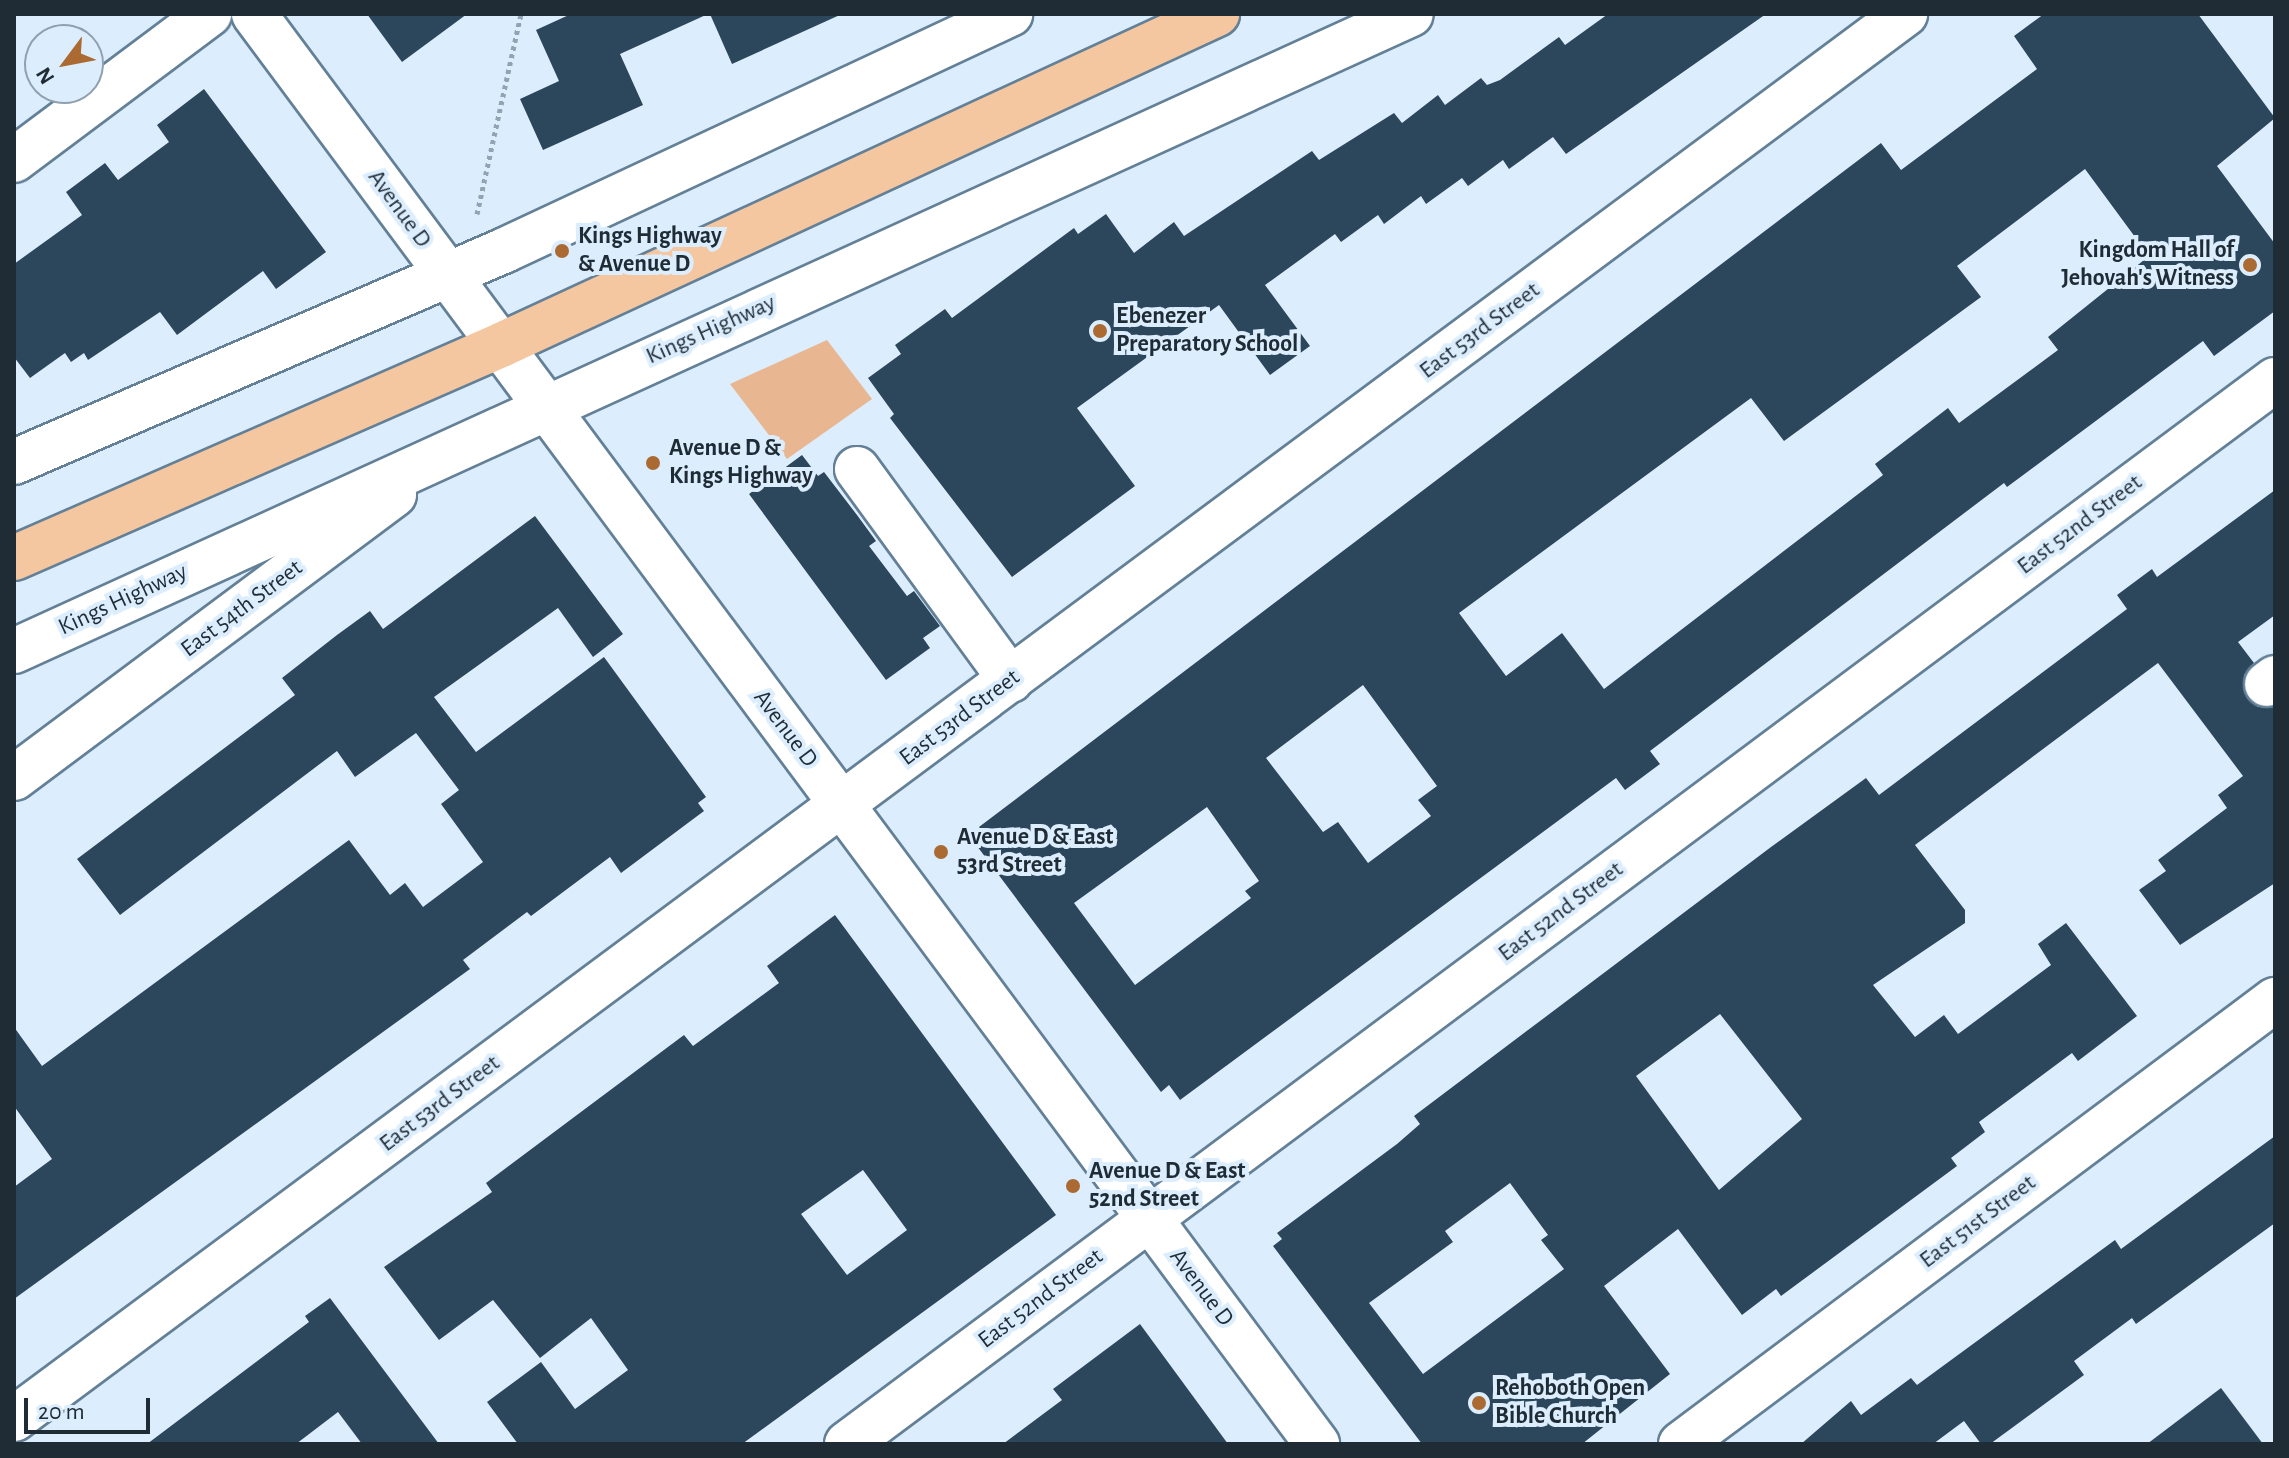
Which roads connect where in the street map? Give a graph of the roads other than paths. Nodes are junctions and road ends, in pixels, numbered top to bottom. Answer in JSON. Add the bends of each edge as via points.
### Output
{"nodes":[{"id":1,"x":209,"y":14,"type":"edge"},
{"id":2,"x":254,"y":14,"type":"edge"},
{"id":3,"x":1010,"y":14,"type":"edge"},
{"id":4,"x":1217,"y":14,"type":"edge"},
{"id":5,"x":1411,"y":14,"type":"edge"},
{"id":6,"x":1905,"y":14,"type":"edge"},
{"id":7,"x":952,"y":26,"type":"edge"},
{"id":8,"x":14,"y":160,"type":"edge"},
{"id":9,"x":448,"y":275,"type":"junction"},
{"id":10,"x":501,"y":345,"type":"junction"},
{"id":11,"x":2275,"y":380,"type":"edge"},
{"id":12,"x":545,"y":405,"type":"junction"},
{"id":13,"x":469,"y":440,"type":"junction"},
{"id":14,"x":14,"y":462,"type":"edge"},
{"id":15,"x":857,"y":469,"type":"dead end"},
{"id":16,"x":14,"y":558,"type":"edge"},
{"id":17,"x":14,"y":651,"type":"edge"},
{"id":18,"x":1011,"y":680,"type":"junction"},
{"id":19,"x":14,"y":778,"type":"edge"},
{"id":20,"x":842,"y":806,"type":"junction"},
{"id":21,"x":2275,"y":1000,"type":"edge"},
{"id":22,"x":1150,"y":1219,"type":"junction"},
{"id":23,"x":14,"y":1419,"type":"edge"},
{"id":24,"x":847,"y":1444,"type":"edge"},
{"id":25,"x":1317,"y":1444,"type":"edge"},
{"id":26,"x":1681,"y":1444,"type":"edge"}],
"edges":[{"from":1,"to":8,"type":"street"},
{"from":2,"to":9,"type":"street","name":"Avenue D"},
{"from":3,"to":7,"type":"street"},
{"from":4,"to":10,"type":"main road"},
{"from":5,"to":12,"type":"street","name":"Kings Highway"},
{"from":6,"to":18,"type":"street","name":"East 53rd Street"},
{"from":7,"to":9,"type":"street"},
{"from":9,"to":10,"type":"street","name":"Avenue D"},
{"from":9,"to":14,"type":"street"},
{"from":10,"to":12,"type":"street","name":"Avenue D"},
{"from":10,"to":16,"type":"main road"},
{"from":11,"to":22,"type":"street","name":"East 52nd Street"},
{"from":12,"to":13,"type":"street","name":"Kings Highway"},
{"from":12,"to":20,"type":"street","name":"Avenue D"},
{"from":13,"to":17,"type":"street","name":"Kings Highway"},
{"from":13,"to":19,"type":"street","name":"East 54th Street"},
{"from":15,"to":18,"type":"street"},
{"from":18,"to":20,"type":"street","name":"East 53rd Street"},
{"from":20,"to":22,"type":"street","name":"Avenue D"},
{"from":20,"to":23,"type":"street","name":"East 53rd Street"},
{"from":21,"to":26,"type":"street","name":"East 51st Street"},
{"from":22,"to":24,"type":"street","name":"East 52nd Street"},
{"from":22,"to":25,"type":"street","name":"Avenue D"}]}
